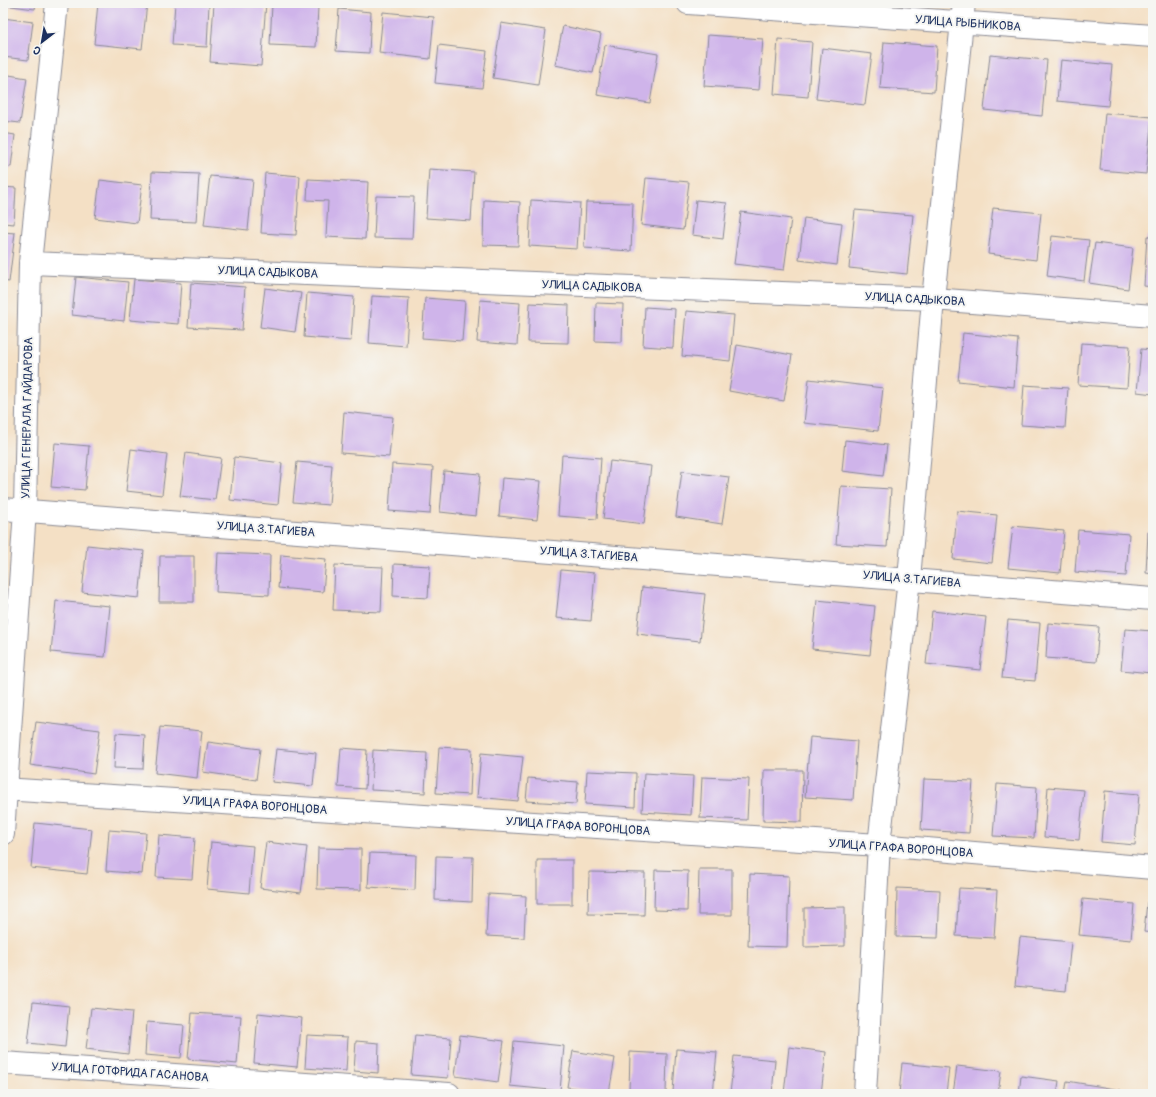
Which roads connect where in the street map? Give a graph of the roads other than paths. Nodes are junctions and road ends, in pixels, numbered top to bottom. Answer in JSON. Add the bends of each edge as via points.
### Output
{"nodes":[{"id":1,"x":57,"y":3,"type":"edge"},
{"id":2,"x":688,"y":3,"type":"edge"},
{"id":3,"x":963,"y":13,"type":"edge"},
{"id":4,"x":1153,"y":36,"type":"edge"},
{"id":5,"x":30,"y":263,"type":"junction"},
{"id":6,"x":932,"y":299,"type":"junction"},
{"id":7,"x":1153,"y":316,"type":"edge"},
{"id":8,"x":3,"y":509,"type":"edge"},
{"id":9,"x":26,"y":510,"type":"junction"},
{"id":10,"x":909,"y":579,"type":"junction"},
{"id":11,"x":1153,"y":599,"type":"edge"},
{"id":12,"x":5,"y":789,"type":"edge"},
{"id":13,"x":3,"y":834,"type":"edge"},
{"id":14,"x":878,"y":845,"type":"junction"},
{"id":15,"x":1153,"y":868,"type":"edge"},
{"id":16,"x":3,"y":1063,"type":"edge"},
{"id":17,"x":449,"y":1094,"type":"edge"},
{"id":18,"x":865,"y":1094,"type":"edge"}],
"edges":[{"from":1,"to":5,"type":"street","name":"УЛИЦА ГЕНЕРАЛА ГАЙДАРОВА"},
{"from":2,"to":3,"type":"street","name":"УЛИЦА РЫБНИКОВА"},
{"from":3,"to":4,"type":"street","name":"УЛИЦА РЫБНИКОВА"},
{"from":3,"to":6,"type":"street"},
{"from":5,"to":6,"type":"street","name":"УЛИЦА САДЫКОВА"},
{"from":5,"to":9,"type":"street","name":"УЛИЦА ГЕНЕРАЛА ГАЙДАРОВА"},
{"from":6,"to":7,"type":"street","name":"УЛИЦА САДЫКОВА"},
{"from":6,"to":10,"type":"street"},
{"from":8,"to":9,"type":"street","name":"УЛИЦА З.ТАГИЕВА"},
{"from":9,"to":10,"type":"street","name":"УЛИЦА З.ТАГИЕВА"},
{"from":9,"to":12,"type":"street","name":"УЛИЦА ГЕНЕРАЛА ГАЙДАРОВА"},
{"from":10,"to":11,"type":"street","name":"УЛИЦА З.ТАГИЕВА"},
{"from":10,"to":14,"type":"street"},
{"from":12,"to":13,"type":"street","name":"УЛИЦА ГЕНЕРАЛА ГАЙДАРОВА"},
{"from":12,"to":14,"type":"street","name":"УЛИЦА ГРАФА ВОРОНЦОВА"},
{"from":14,"to":15,"type":"street","name":"УЛИЦА ГРАФА ВОРОНЦОВА"},
{"from":14,"to":18,"type":"street"},
{"from":16,"to":17,"type":"street","name":"УЛИЦА ГОТФРИДА ГАСАНОВА"}]}
